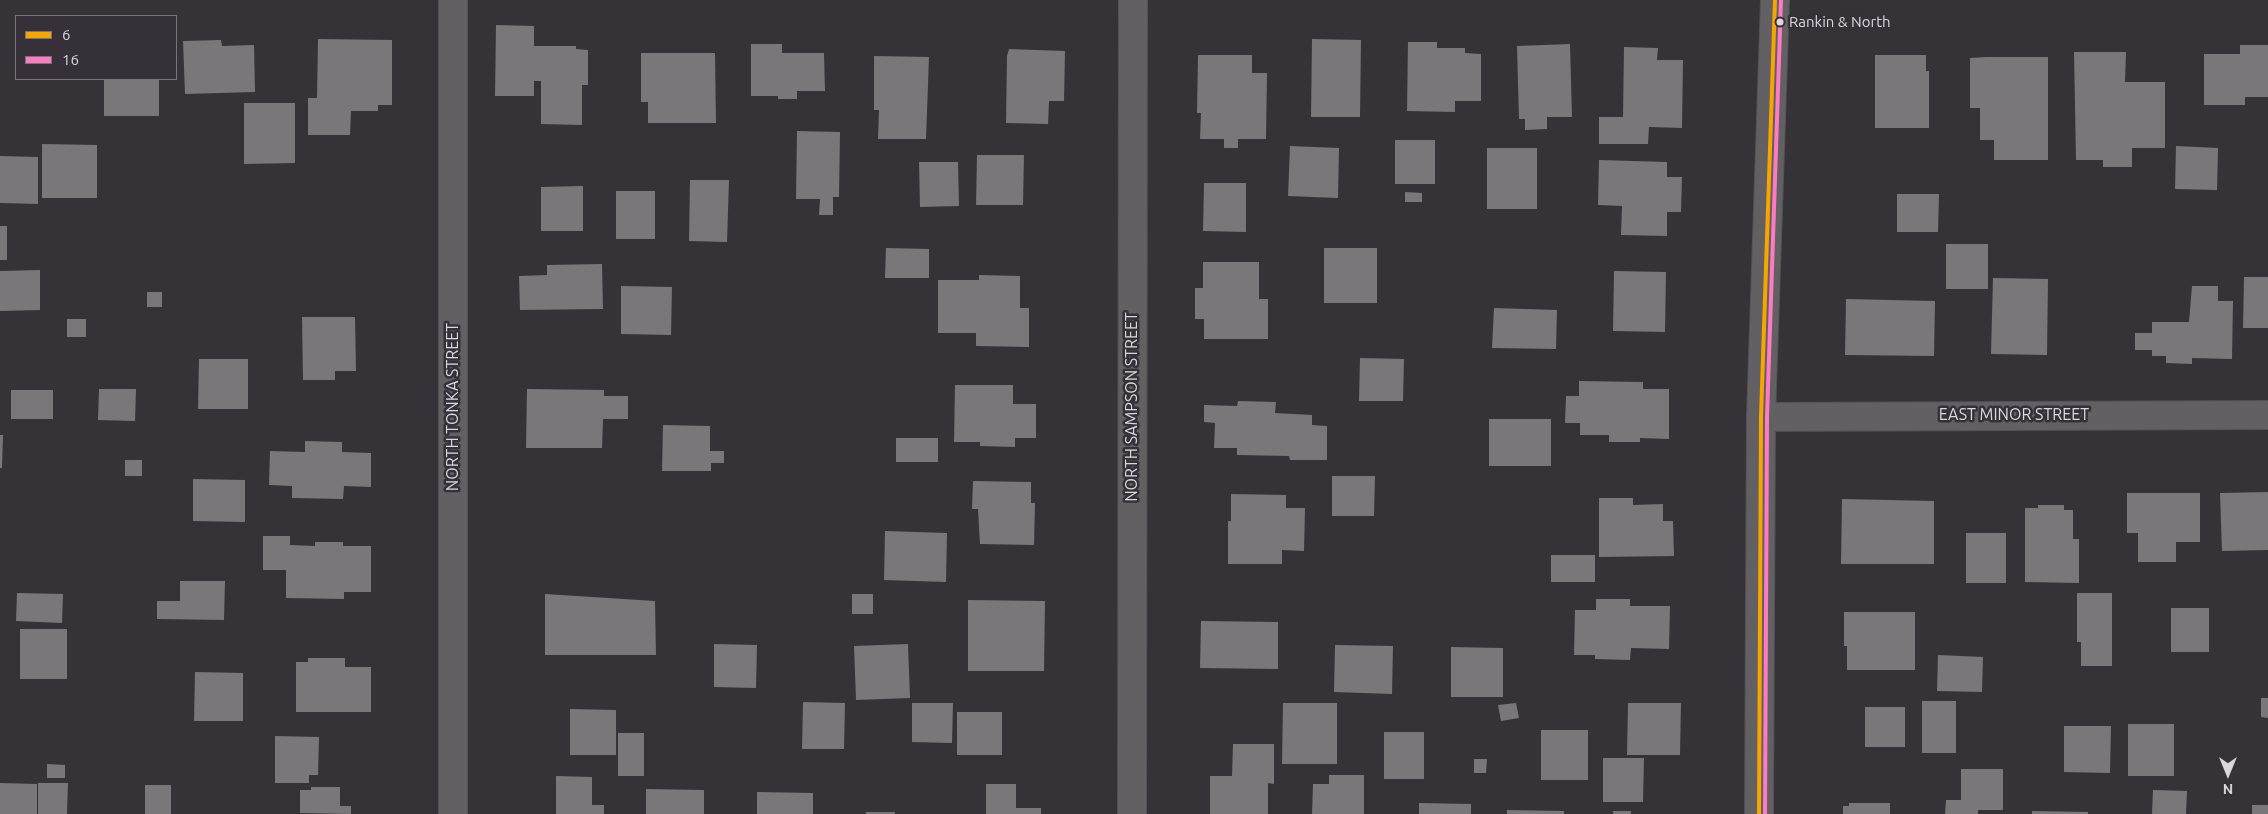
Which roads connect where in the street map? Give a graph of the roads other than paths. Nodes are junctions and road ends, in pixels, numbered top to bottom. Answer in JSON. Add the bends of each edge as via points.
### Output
{"nodes":[{"id":1,"x":453,"y":0,"type":"edge"},
{"id":2,"x":1133,"y":0,"type":"edge"},
{"id":3,"x":1775,"y":0,"type":"edge"},
{"id":4,"x":2268,"y":415,"type":"edge"},
{"id":5,"x":1761,"y":417,"type":"junction"},
{"id":6,"x":453,"y":814,"type":"edge"},
{"id":7,"x":1132,"y":814,"type":"edge"},
{"id":8,"x":1759,"y":814,"type":"edge"}],
"edges":[{"from":1,"to":6,"type":"street","name":"NORTH TONKA STREET"},
{"from":2,"to":7,"type":"street","name":"NORTH SAMPSON STREET"},
{"from":3,"to":5,"type":"street"},
{"from":4,"to":5,"type":"street","name":"EAST MINOR STREET"},
{"from":5,"to":8,"type":"street"}]}
